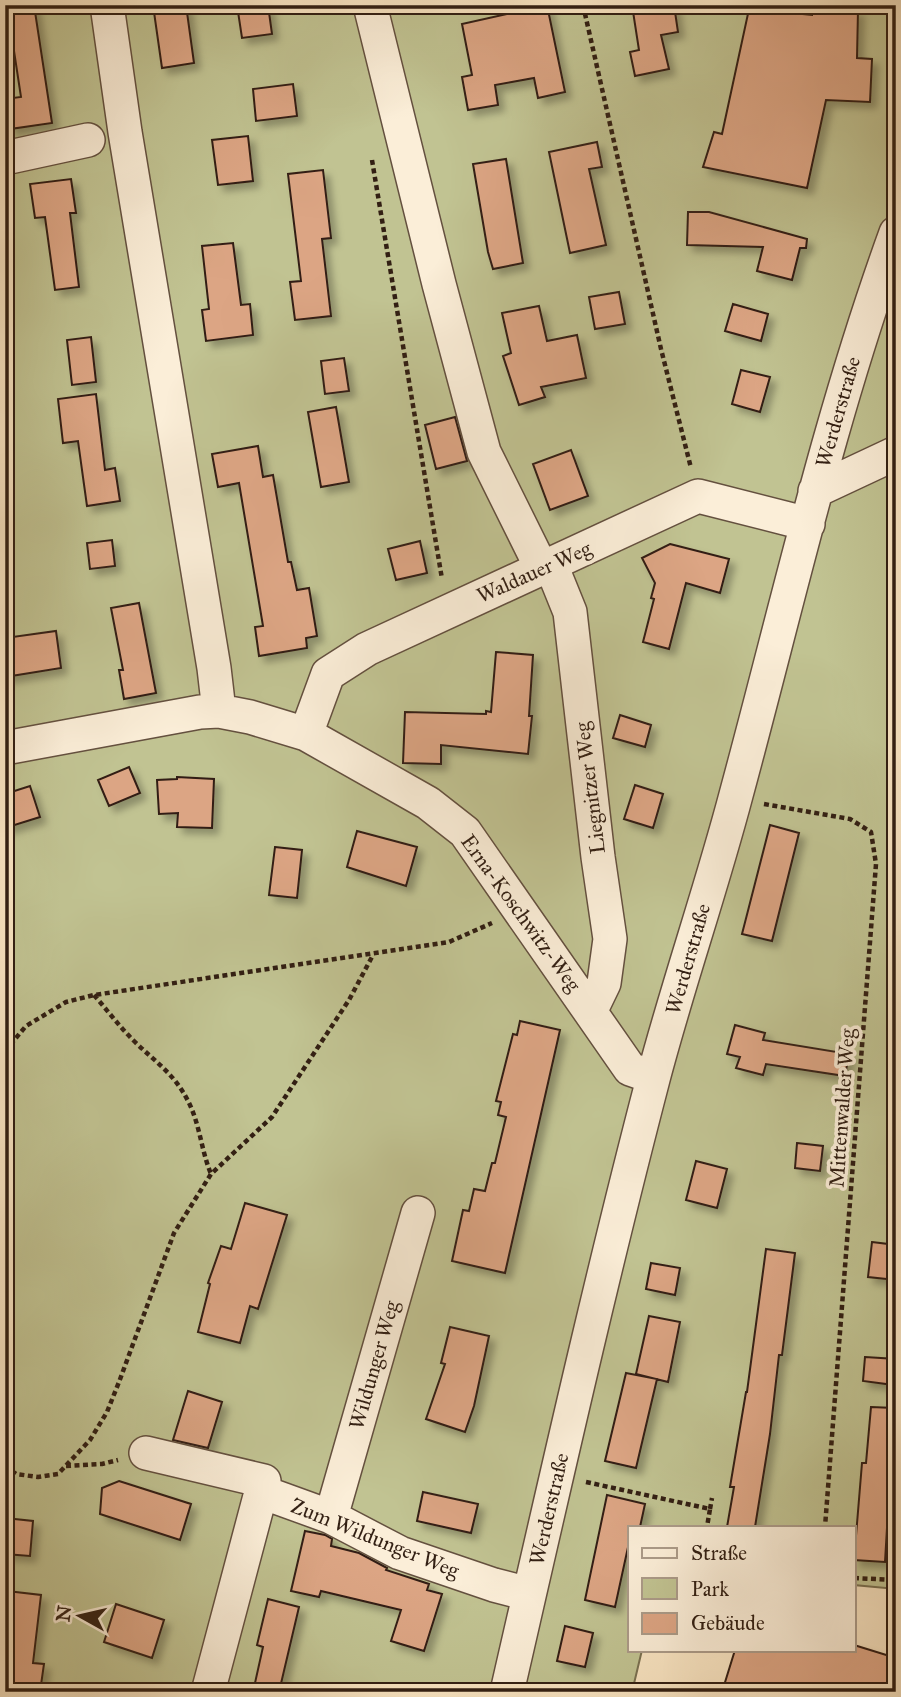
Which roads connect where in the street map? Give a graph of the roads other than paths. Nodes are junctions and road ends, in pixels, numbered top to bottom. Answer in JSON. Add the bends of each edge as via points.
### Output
{"nodes":[{"id":1,"x":107,"y":5,"type":"edge"},
{"id":2,"x":370,"y":5,"type":"edge"},
{"id":3,"x":88,"y":140,"type":"dead end"},
{"id":4,"x":5,"y":158,"type":"edge"},
{"id":5,"x":896,"y":233,"type":"edge"},
{"id":6,"x":896,"y":453,"type":"edge"},
{"id":7,"x":816,"y":491,"type":"junction"},
{"id":8,"x":808,"y":524,"type":"junction"},
{"id":9,"x":546,"y":567,"type":"junction"},
{"id":10,"x":219,"y":711,"type":"junction"},
{"id":11,"x":306,"y":734,"type":"junction"},
{"id":12,"x":5,"y":748,"type":"edge"},
{"id":13,"x":591,"y":1010,"type":"junction"},
{"id":14,"x":653,"y":1077,"type":"junction"},
{"id":15,"x":418,"y":1213,"type":"dead end"},
{"id":16,"x":146,"y":1453,"type":"road end"},
{"id":17,"x":263,"y":1487,"type":"junction"},
{"id":18,"x":331,"y":1517,"type":"junction"},
{"id":19,"x":529,"y":1594,"type":"junction"},
{"id":20,"x":208,"y":1692,"type":"edge"},
{"id":21,"x":507,"y":1692,"type":"edge"}],
"edges":[{"from":1,"to":10,"type":"street"},
{"from":2,"to":9,"type":"street","name":"Liegnitzer Weg","via":[[484,452]]},
{"from":3,"to":4,"type":"street"},
{"from":5,"to":7,"type":"street","name":"Werderstraße","via":[[865,318]]},
{"from":6,"to":7,"type":"street"},
{"from":7,"to":8,"type":"street","name":"Werderstraße"},
{"from":8,"to":9,"type":"street","name":"Waldauer Weg","via":[[698,496]]},
{"from":8,"to":14,"type":"street","name":"Werderstraße","via":[[735,799]]},
{"from":9,"to":11,"type":"street","name":"Waldauer Weg","via":[[368,649],[328,674]]},
{"from":9,"to":13,"type":"street","name":"Liegnitzer Weg","via":[[570,612],[610,939],[604,983]]},
{"from":10,"to":11,"type":"street","name":"Erna-Koschwitz-Weg"},
{"from":10,"to":12,"type":"street","name":"Erna-Koschwitz-Weg"},
{"from":11,"to":13,"type":"street","name":"Erna-Koschwitz-Weg","via":[[428,803],[465,832]]},
{"from":13,"to":14,"type":"street","name":"Erna-Koschwitz-Weg","via":[[630,1069]]},
{"from":14,"to":19,"type":"street","name":"Werderstraße"},
{"from":15,"to":18,"type":"street","name":"Wildunger Weg"},
{"from":16,"to":17,"type":"street","name":"Zum Wildunger Weg"},
{"from":17,"to":18,"type":"street","name":"Zum Wildunger Weg"},
{"from":17,"to":20,"type":"street"},
{"from":18,"to":19,"type":"street","name":"Zum Wildunger Weg","via":[[400,1553]]},
{"from":19,"to":21,"type":"street","name":"Werderstraße"}]}
